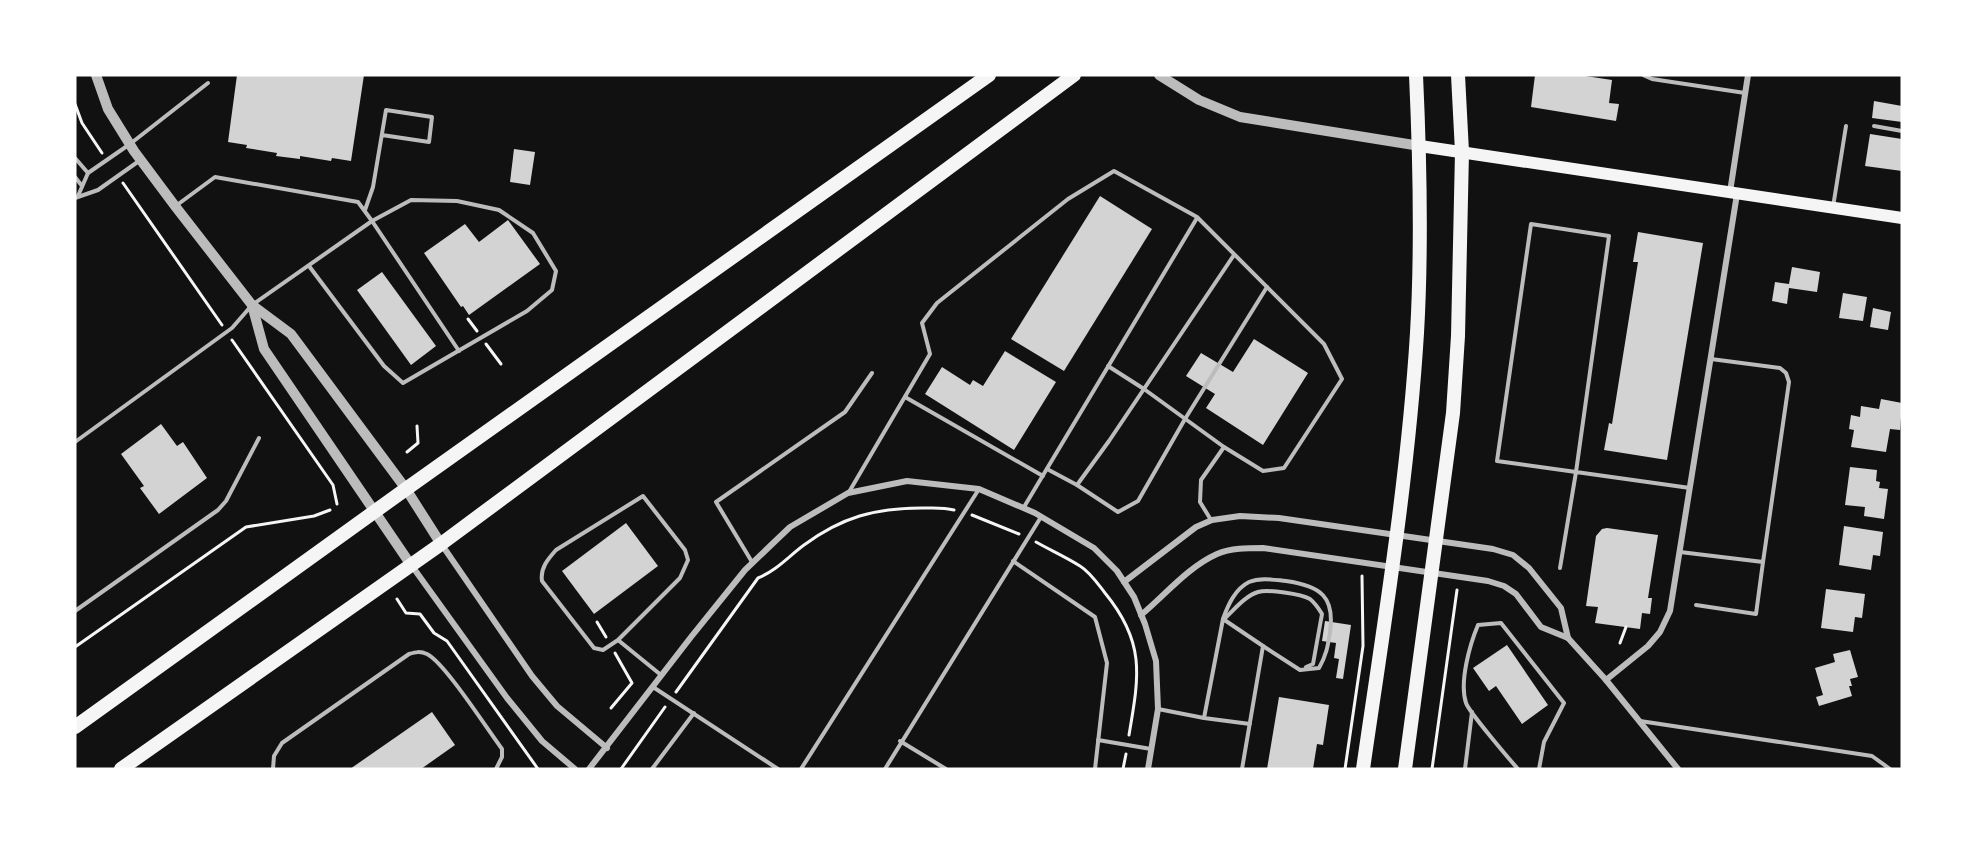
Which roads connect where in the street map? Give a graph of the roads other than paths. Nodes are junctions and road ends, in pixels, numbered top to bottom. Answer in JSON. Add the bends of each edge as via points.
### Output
{"nodes":[{"id":1,"x":96,"y":75,"type":"edge"},
{"id":2,"x":989,"y":75,"type":"edge"},
{"id":3,"x":1074,"y":75,"type":"edge"},
{"id":4,"x":1159,"y":75,"type":"edge"},
{"id":5,"x":1416,"y":75,"type":"edge"},
{"id":6,"x":1458,"y":75,"type":"edge"},
{"id":7,"x":1643,"y":75,"type":"edge"},
{"id":8,"x":1748,"y":75,"type":"edge"},
{"id":9,"x":208,"y":83,"type":"dead end"},
{"id":10,"x":1745,"y":93,"type":"junction"},
{"id":11,"x":1846,"y":126,"type":"dead end"},
{"id":12,"x":1874,"y":126,"type":"dead end"},
{"id":13,"x":1902,"y":131,"type":"edge"},
{"id":14,"x":382,"y":135,"type":"junction"},
{"id":15,"x":130,"y":144,"type":"junction"},
{"id":16,"x":1419,"y":146,"type":"junction"},
{"id":17,"x":1462,"y":152,"type":"junction"},
{"id":18,"x":75,"y":158,"type":"edge"},
{"id":19,"x":141,"y":160,"type":"junction"},
{"id":20,"x":88,"y":173,"type":"junction"},
{"id":21,"x":75,"y":177,"type":"edge"},
{"id":22,"x":82,"y":187,"type":"junction"},
{"id":23,"x":1734,"y":192,"type":"junction"},
{"id":24,"x":76,"y":197,"type":"edge"},
{"id":25,"x":175,"y":206,"type":"junction"},
{"id":26,"x":1833,"y":208,"type":"junction"},
{"id":27,"x":364,"y":211,"type":"junction"},
{"id":28,"x":1197,"y":218,"type":"junction"},
{"id":29,"x":1902,"y":218,"type":"edge"},
{"id":30,"x":372,"y":221,"type":"junction"},
{"id":31,"x":1234,"y":255,"type":"junction"},
{"id":32,"x":309,"y":266,"type":"junction"},
{"id":33,"x":1267,"y":287,"type":"junction"},
{"id":34,"x":252,"y":305,"type":"junction"},
{"id":35,"x":459,"y":351,"type":"junction"},
{"id":36,"x":1711,"y":359,"type":"junction"},
{"id":37,"x":1108,"y":366,"type":"junction"},
{"id":38,"x":872,"y":374,"type":"dead end"},
{"id":39,"x":1144,"y":389,"type":"junction"},
{"id":40,"x":905,"y":397,"type":"junction"},
{"id":41,"x":1185,"y":419,"type":"junction"},
{"id":42,"x":259,"y":438,"type":"dead end"},
{"id":43,"x":75,"y":442,"type":"edge"},
{"id":44,"x":1224,"y":447,"type":"junction"},
{"id":45,"x":1047,"y":469,"type":"junction"},
{"id":46,"x":1576,"y":472,"type":"junction"},
{"id":47,"x":1043,"y":476,"type":"junction"},
{"id":48,"x":1077,"y":485,"type":"junction"},
{"id":49,"x":1690,"y":488,"type":"junction"},
{"id":50,"x":405,"y":489,"type":"junction"},
{"id":51,"x":979,"y":489,"type":"junction"},
{"id":52,"x":849,"y":493,"type":"junction"},
{"id":53,"x":1023,"y":508,"type":"junction"},
{"id":54,"x":375,"y":513,"type":"junction"},
{"id":55,"x":1041,"y":516,"type":"junction"},
{"id":56,"x":1212,"y":520,"type":"junction"},
{"id":57,"x":1396,"y":535,"type":"junction"},
{"id":58,"x":1436,"y":541,"type":"junction"},
{"id":59,"x":441,"y":544,"type":"junction"},
{"id":60,"x":1680,"y":552,"type":"junction"},
{"id":61,"x":1013,"y":561,"type":"junction"},
{"id":62,"x":752,"y":562,"type":"junction"},
{"id":63,"x":1763,"y":562,"type":"junction"},
{"id":64,"x":411,"y":565,"type":"junction"},
{"id":65,"x":1392,"y":568,"type":"junction"},
{"id":66,"x":1560,"y":568,"type":"dead end"},
{"id":67,"x":1431,"y":573,"type":"junction"},
{"id":68,"x":1124,"y":582,"type":"junction"},
{"id":69,"x":1696,"y":605,"type":"dead end"},
{"id":70,"x":75,"y":611,"type":"edge"},
{"id":71,"x":1141,"y":615,"type":"junction"},
{"id":72,"x":1223,"y":619,"type":"junction"},
{"id":73,"x":1568,"y":638,"type":"junction"},
{"id":74,"x":618,"y":640,"type":"junction"},
{"id":75,"x":1263,"y":646,"type":"junction"},
{"id":76,"x":1300,"y":670,"type":"junction"},
{"id":77,"x":661,"y":676,"type":"junction"},
{"id":78,"x":1606,"y":681,"type":"junction"},
{"id":79,"x":653,"y":687,"type":"junction"},
{"id":80,"x":1158,"y":709,"type":"junction"},
{"id":81,"x":1472,"y":712,"type":"junction"},
{"id":82,"x":694,"y":713,"type":"junction"},
{"id":83,"x":1204,"y":717,"type":"junction"},
{"id":84,"x":1640,"y":721,"type":"junction"},
{"id":85,"x":1250,"y":724,"type":"junction"},
{"id":86,"x":75,"y":727,"type":"edge"},
{"id":87,"x":1098,"y":740,"type":"junction"},
{"id":88,"x":900,"y":741,"type":"junction"},
{"id":89,"x":607,"y":748,"type":"junction"},
{"id":90,"x":1152,"y":749,"type":"junction"},
{"id":91,"x":1676,"y":768,"type":"edge"},
{"id":92,"x":121,"y":769,"type":"edge"},
{"id":93,"x":273,"y":769,"type":"edge"},
{"id":94,"x":496,"y":769,"type":"edge"},
{"id":95,"x":575,"y":769,"type":"edge"},
{"id":96,"x":589,"y":769,"type":"edge"},
{"id":97,"x":652,"y":769,"type":"edge"},
{"id":98,"x":778,"y":769,"type":"edge"},
{"id":99,"x":801,"y":769,"type":"edge"},
{"id":100,"x":885,"y":769,"type":"edge"},
{"id":101,"x":946,"y":769,"type":"edge"},
{"id":102,"x":1095,"y":769,"type":"edge"},
{"id":103,"x":1148,"y":769,"type":"edge"},
{"id":104,"x":1242,"y":769,"type":"edge"},
{"id":105,"x":1363,"y":769,"type":"edge"},
{"id":106,"x":1405,"y":769,"type":"edge"},
{"id":107,"x":1465,"y":769,"type":"edge"},
{"id":108,"x":1518,"y":769,"type":"edge"},
{"id":109,"x":1539,"y":769,"type":"edge"},
{"id":110,"x":1890,"y":769,"type":"edge"}],
"edges":[{"from":1,"to":15,"type":"street","via":[[108,109]]},
{"from":2,"to":50,"type":"main road"},
{"from":3,"to":59,"type":"main road"},
{"from":4,"to":16,"type":"street","via":[[1199,100],[1240,117]]},
{"from":5,"to":16,"type":"main road"},
{"from":6,"to":17,"type":"main road"},
{"from":7,"to":10,"type":"lane"},
{"from":8,"to":10,"type":"street"},
{"from":9,"to":15,"type":"lane"},
{"from":10,"to":23,"type":"street"},
{"from":11,"to":26,"type":"lane"},
{"from":12,"to":13,"type":"lane"},
{"from":14,"to":14,"type":"lane","via":[[386,110],[432,117],[429,142]]},
{"from":14,"to":27,"type":"lane","via":[[373,187]]},
{"from":15,"to":19,"type":"street"},
{"from":15,"to":20,"type":"lane"},
{"from":16,"to":17,"type":"main road"},
{"from":16,"to":57,"type":"main road","via":[[1417,333]]},
{"from":17,"to":23,"type":"main road"},
{"from":17,"to":58,"type":"main road","via":[[1453,413]]},
{"from":18,"to":20,"type":"lane"},
{"from":19,"to":24,"type":"lane","via":[[98,190]]},
{"from":19,"to":25,"type":"street"},
{"from":20,"to":22,"type":"lane"},
{"from":21,"to":22,"type":"lane"},
{"from":22,"to":24,"type":"lane"},
{"from":23,"to":26,"type":"main road"},
{"from":23,"to":36,"type":"street"},
{"from":25,"to":27,"type":"lane","via":[[215,177],[344,198],[358,202]]},
{"from":25,"to":34,"type":"street"},
{"from":26,"to":29,"type":"main road"},
{"from":27,"to":30,"type":"lane"},
{"from":28,"to":31,"type":"lane"},
{"from":28,"to":37,"type":"lane"},
{"from":28,"to":40,"type":"lane","via":[[1114,171],[1068,199],[937,303],[922,323],[930,354]]},
{"from":30,"to":32,"type":"lane"},
{"from":30,"to":35,"type":"lane"},
{"from":30,"to":35,"type":"lane","via":[[411,200],[456,201],[499,210],[532,233],[556,271],[552,290],[527,311]]},
{"from":31,"to":33,"type":"lane"},
{"from":31,"to":39,"type":"lane"},
{"from":32,"to":34,"type":"lane"},
{"from":32,"to":35,"type":"lane","via":[[384,366],[403,383]]},
{"from":33,"to":41,"type":"lane"},
{"from":33,"to":44,"type":"lane","via":[[1324,344],[1342,379],[1284,468],[1263,471]]},
{"from":34,"to":43,"type":"lane","via":[[227,332]]},
{"from":34,"to":50,"type":"street","via":[[291,334]]},
{"from":34,"to":54,"type":"street","via":[[264,349]]},
{"from":36,"to":49,"type":"street"},
{"from":36,"to":63,"type":"lane","via":[[1780,368],[1789,382]]},
{"from":37,"to":39,"type":"lane"},
{"from":37,"to":45,"type":"lane"},
{"from":38,"to":62,"type":"lane","via":[[845,412],[716,502]]},
{"from":39,"to":41,"type":"lane"},
{"from":39,"to":48,"type":"lane"},
{"from":40,"to":47,"type":"lane"},
{"from":40,"to":52,"type":"lane"},
{"from":41,"to":44,"type":"lane"},
{"from":41,"to":48,"type":"lane","via":[[1138,501],[1118,512]]},
{"from":42,"to":70,"type":"lane","via":[[218,510]]},
{"from":44,"to":56,"type":"lane","via":[[1201,480],[1200,502]]},
{"from":45,"to":47,"type":"lane"},
{"from":45,"to":48,"type":"lane"},
{"from":46,"to":46,"type":"lane","via":[[1610,236],[1531,224],[1497,460]]},
{"from":46,"to":49,"type":"lane"},
{"from":46,"to":66,"type":"lane"},
{"from":47,"to":53,"type":"lane"},
{"from":49,"to":60,"type":"street"},
{"from":50,"to":54,"type":"main road"},
{"from":50,"to":59,"type":"street"},
{"from":51,"to":52,"type":"street","via":[[907,481]]},
{"from":51,"to":53,"type":"street"},
{"from":51,"to":99,"type":"lane"},
{"from":52,"to":62,"type":"street","via":[[790,527]]},
{"from":53,"to":55,"type":"street"},
{"from":54,"to":64,"type":"street"},
{"from":54,"to":86,"type":"main road"},
{"from":55,"to":61,"type":"lane"},
{"from":55,"to":68,"type":"street","via":[[1094,548]]},
{"from":56,"to":57,"type":"street","via":[[1240,516],[1279,518]]},
{"from":56,"to":68,"type":"street","via":[[1182,536]]},
{"from":57,"to":58,"type":"street"},
{"from":57,"to":65,"type":"main road"},
{"from":58,"to":67,"type":"main road"},
{"from":58,"to":73,"type":"street","via":[[1513,555],[1529,568],[1561,608]]},
{"from":59,"to":64,"type":"main road"},
{"from":59,"to":89,"type":"street","via":[[544,691]]},
{"from":60,"to":63,"type":"lane"},
{"from":60,"to":78,"type":"street","via":[[1670,611],[1660,632]]},
{"from":61,"to":87,"type":"lane","via":[[1095,617],[1107,663]]},
{"from":61,"to":88,"type":"lane"},
{"from":62,"to":77,"type":"street"},
{"from":63,"to":69,"type":"lane","via":[[1756,614]]},
{"from":64,"to":92,"type":"main road"},
{"from":64,"to":95,"type":"street","via":[[507,698],[542,741]]},
{"from":65,"to":67,"type":"street"},
{"from":65,"to":71,"type":"street","via":[[1263,548],[1237,549],[1199,563]]},
{"from":65,"to":105,"type":"main road"},
{"from":67,"to":73,"type":"street","via":[[1504,586],[1516,594],[1541,627]]},
{"from":67,"to":106,"type":"main road"},
{"from":68,"to":71,"type":"street"},
{"from":71,"to":80,"type":"street","via":[[1156,662]]},
{"from":72,"to":75,"type":"lane"},
{"from":72,"to":76,"type":"lane","via":[[1256,592],[1281,592],[1312,600],[1322,615],[1317,648],[1313,664]]},
{"from":72,"to":76,"type":"lane","via":[[1228,605],[1249,582],[1292,582],[1322,594],[1332,617],[1328,648],[1319,668]]},
{"from":72,"to":83,"type":"lane"},
{"from":73,"to":78,"type":"street"},
{"from":74,"to":74,"type":"lane","via":[[603,650],[594,648],[541,575],[556,550],[644,496],[685,550],[688,560],[680,578]]},
{"from":74,"to":77,"type":"lane"},
{"from":75,"to":76,"type":"lane"},
{"from":75,"to":85,"type":"lane"},
{"from":77,"to":79,"type":"street"},
{"from":78,"to":84,"type":"street"},
{"from":79,"to":82,"type":"lane"},
{"from":79,"to":89,"type":"street"},
{"from":80,"to":83,"type":"lane"},
{"from":80,"to":90,"type":"street"},
{"from":81,"to":107,"type":"lane"},
{"from":81,"to":108,"type":"lane"},
{"from":81,"to":109,"type":"lane","via":[[1466,703],[1464,678],[1470,644],[1478,625],[1501,623],[1564,703],[1544,742]]},
{"from":82,"to":97,"type":"lane"},
{"from":82,"to":98,"type":"lane"},
{"from":83,"to":85,"type":"lane"},
{"from":84,"to":91,"type":"street"},
{"from":84,"to":110,"type":"lane","via":[[1872,756]]},
{"from":85,"to":104,"type":"lane"},
{"from":87,"to":90,"type":"lane"},
{"from":87,"to":102,"type":"lane"},
{"from":88,"to":100,"type":"lane"},
{"from":88,"to":101,"type":"lane"},
{"from":89,"to":96,"type":"street"},
{"from":90,"to":103,"type":"street"},
{"from":93,"to":94,"type":"lane","via":[[274,756],[282,744],[418,651],[443,668],[502,749]]}]}
